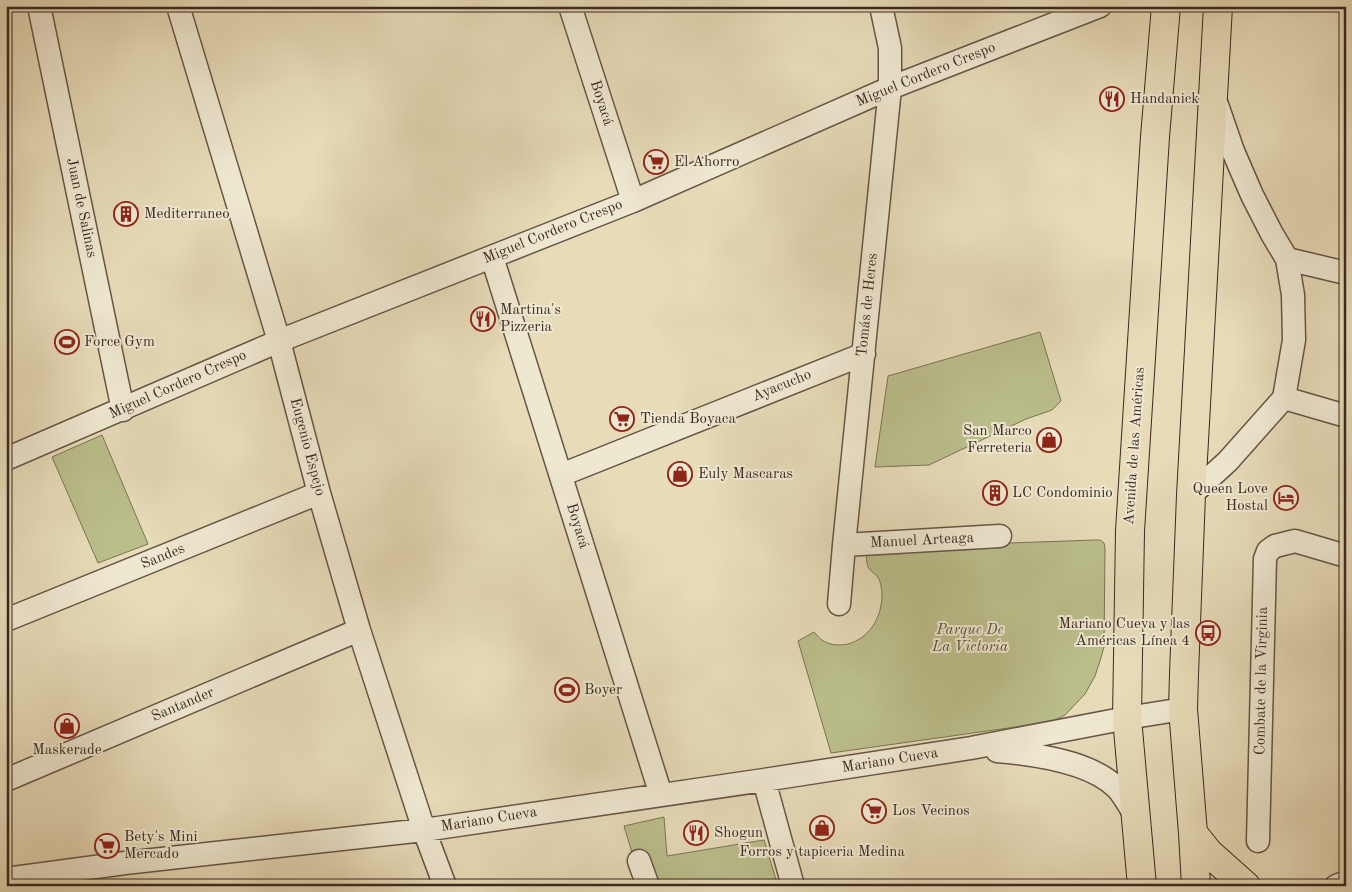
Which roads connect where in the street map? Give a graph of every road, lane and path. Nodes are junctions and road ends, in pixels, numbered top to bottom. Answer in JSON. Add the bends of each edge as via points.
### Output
{"nodes":[{"id":1,"x":39,"y":6,"type":"edge"},
{"id":2,"x":178,"y":6,"type":"edge"},
{"id":3,"x":570,"y":6,"type":"edge"},
{"id":4,"x":881,"y":6,"type":"edge"},
{"id":5,"x":1100,"y":6,"type":"edge"},
{"id":6,"x":1166,"y":6,"type":"edge"},
{"id":7,"x":1218,"y":6,"type":"edge"},
{"id":8,"x":890,"y":88,"type":"junction"},
{"id":9,"x":1212,"y":92,"type":"junction"},
{"id":10,"x":633,"y":200,"type":"junction"},
{"id":11,"x":492,"y":257,"type":"junction"},
{"id":12,"x":1287,"y":260,"type":"junction"},
{"id":13,"x":1346,"y":273,"type":"edge"},
{"id":14,"x":279,"y":341,"type":"junction"},
{"id":15,"x":864,"y":354,"type":"junction"},
{"id":16,"x":1284,"y":398,"type":"junction"},
{"id":17,"x":123,"y":410,"type":"junction"},
{"id":18,"x":1346,"y":416,"type":"edge"},
{"id":19,"x":6,"y":460,"type":"edge"},
{"id":20,"x":561,"y":475,"type":"junction"},
{"id":21,"x":319,"y":493,"type":"junction"},
{"id":22,"x":1192,"y":495,"type":"junction"},
{"id":23,"x":1000,"y":536,"type":"dead end"},
{"id":24,"x":844,"y":545,"type":"junction"},
{"id":25,"x":1346,"y":556,"type":"edge"},
{"id":26,"x":839,"y":604,"type":"dead end"},
{"id":27,"x":6,"y":620,"type":"edge"},
{"id":28,"x":359,"y":630,"type":"junction"},
{"id":29,"x":1183,"y":709,"type":"junction"},
{"id":30,"x":1126,"y":718,"type":"junction"},
{"id":31,"x":971,"y":748,"type":"junction"},
{"id":32,"x":6,"y":780,"type":"edge"},
{"id":33,"x":764,"y":780,"type":"junction"},
{"id":34,"x":661,"y":795,"type":"junction"},
{"id":35,"x":1136,"y":818,"type":"junction"},
{"id":36,"x":424,"y":830,"type":"junction"},
{"id":37,"x":1193,"y":833,"type":"junction"},
{"id":38,"x":1258,"y":841,"type":"dead end"},
{"id":39,"x":639,"y":861,"type":"dead end"},
{"id":40,"x":6,"y":879,"type":"edge"},
{"id":41,"x":1346,"y":882,"type":"edge"},
{"id":42,"x":1143,"y":883,"type":"edge"},
{"id":43,"x":445,"y":886,"type":"edge"},
{"id":44,"x":648,"y":886,"type":"edge"},
{"id":45,"x":794,"y":886,"type":"edge"},
{"id":46,"x":1196,"y":886,"type":"edge"},
{"id":47,"x":1246,"y":886,"type":"edge"},
{"id":48,"x":1336,"y":886,"type":"edge"}],
"edges":[{"from":1,"to":17,"type":"street","name":"Juan de Salinas"},
{"from":2,"to":14,"type":"street","name":"Eugenio Espejo"},
{"from":3,"to":10,"type":"street","name":"Boyacá"},
{"from":4,"to":8,"type":"street","name":"Tomás de Heres","via":[[890,48]]},
{"from":5,"to":8,"type":"street","name":"Miguel Cordero Crespo"},
{"from":6,"to":30,"type":"main road","name":"Avenida de las Américas","via":[[1130,531]]},
{"from":7,"to":9,"type":"main road"},
{"from":8,"to":10,"type":"street","name":"Miguel Cordero Crespo"},
{"from":8,"to":15,"type":"street","name":"Tomás de Heres"},
{"from":9,"to":12,"type":"street","via":[[1237,160]]},
{"from":9,"to":22,"type":"main road"},
{"from":10,"to":11,"type":"street","name":"Miguel Cordero Crespo"},
{"from":11,"to":14,"type":"street","name":"Miguel Cordero Crespo"},
{"from":11,"to":20,"type":"street","name":"Boyacá"},
{"from":12,"to":13,"type":"street"},
{"from":12,"to":16,"type":"street","via":[[1293,295],[1294,340]]},
{"from":14,"to":17,"type":"street","name":"Miguel Cordero Crespo"},
{"from":14,"to":21,"type":"street","name":"Eugenio Espejo"},
{"from":15,"to":20,"type":"street","name":"Ayacucho"},
{"from":15,"to":24,"type":"street","name":"Tomás de Heres"},
{"from":16,"to":18,"type":"street"},
{"from":16,"to":22,"type":"street","via":[[1228,461]]},
{"from":17,"to":19,"type":"street","name":"Miguel Cordero Crespo"},
{"from":20,"to":34,"type":"street","name":"Boyacá"},
{"from":21,"to":27,"type":"street","name":"Sandes"},
{"from":21,"to":28,"type":"street","name":"Eugenio Espejo"},
{"from":22,"to":29,"type":"main road"},
{"from":23,"to":24,"type":"street","name":"Manuel Arteaga"},
{"from":24,"to":26,"type":"street","name":"Tomás de Heres"},
{"from":25,"to":38,"type":"street","name":"Combate de la Virginia","via":[[1295,541],[1275,546],[1264,559]]},
{"from":28,"to":32,"type":"street","name":"Santander"},
{"from":28,"to":36,"type":"street","name":"Eugenio Espejo"},
{"from":29,"to":30,"type":"street","name":"Mariano Cueva"},
{"from":29,"to":37,"type":"main road"},
{"from":30,"to":31,"type":"street","name":"Mariano Cueva"},
{"from":30,"to":35,"type":"main road","name":"Avenida de las Américas"},
{"from":31,"to":33,"type":"street","name":"Mariano Cueva"},
{"from":31,"to":35,"type":"street","name":"Mariano Cueva","via":[[1031,754],[1073,763],[1105,778],[1126,799]]},
{"from":33,"to":34,"type":"street","name":"Mariano Cueva"},
{"from":33,"to":45,"type":"street"},
{"from":34,"to":36,"type":"street","name":"Mariano Cueva"},
{"from":35,"to":42,"type":"main road","name":"Avenida de las Américas"},
{"from":36,"to":40,"type":"street","name":"Mariano Cueva"},
{"from":36,"to":43,"type":"street","name":"Eugenio Espejo"},
{"from":37,"to":46,"type":"main road"},
{"from":37,"to":47,"type":"main road","via":[[1209,853]]},
{"from":39,"to":44,"type":"street"},
{"from":41,"to":48,"type":"street"}]}
